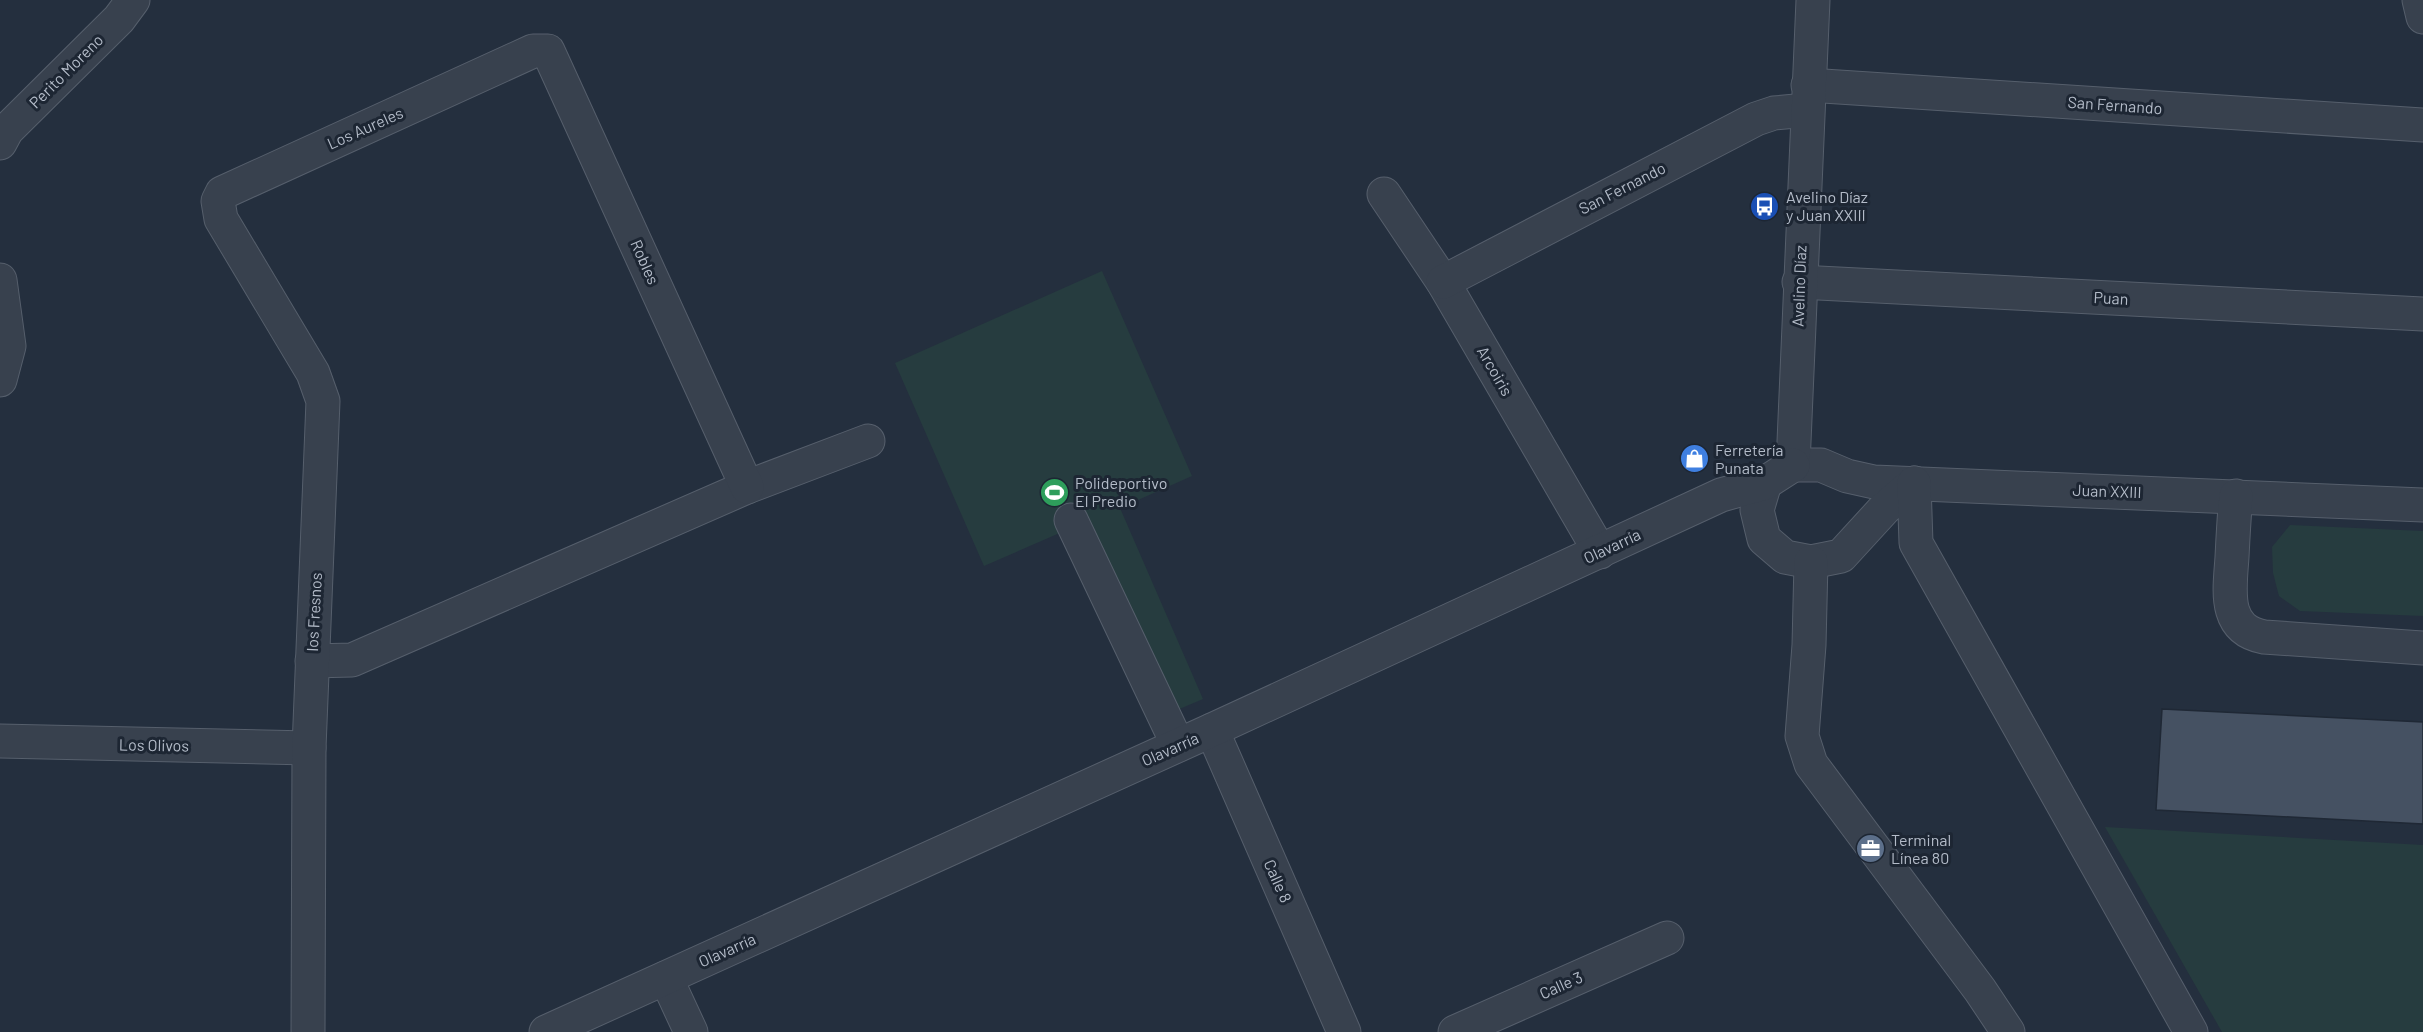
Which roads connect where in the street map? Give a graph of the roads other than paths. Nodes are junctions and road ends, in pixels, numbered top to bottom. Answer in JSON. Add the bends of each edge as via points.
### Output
{"nodes":[{"id":1,"x":133,"y":0,"type":"edge"},
{"id":2,"x":1813,"y":0,"type":"edge"},
{"id":3,"x":2419,"y":0,"type":"edge"},
{"id":4,"x":2423,"y":16,"type":"edge"},
{"id":5,"x":533,"y":51,"type":"joint"},
{"id":6,"x":1807,"y":97,"type":"junction"},
{"id":7,"x":2423,"y":124,"type":"edge"},
{"id":8,"x":0,"y":143,"type":"edge"},
{"id":9,"x":1384,"y":194,"type":"dead end"},
{"id":10,"x":220,"y":219,"type":"joint"},
{"id":11,"x":0,"y":280,"type":"edge"},
{"id":12,"x":1443,"y":282,"type":"junction"},
{"id":13,"x":1799,"y":282,"type":"junction"},
{"id":14,"x":2423,"y":314,"type":"edge"},
{"id":15,"x":0,"y":380,"type":"edge"},
{"id":16,"x":868,"y":441,"type":"dead end"},
{"id":17,"x":1793,"y":465,"type":"junction"},
{"id":18,"x":1847,"y":476,"type":"junction"},
{"id":19,"x":1765,"y":483,"type":"junction"},
{"id":20,"x":1914,"y":483,"type":"junction"},
{"id":21,"x":747,"y":487,"type":"junction"},
{"id":22,"x":2236,"y":496,"type":"junction"},
{"id":23,"x":2423,"y":505,"type":"edge"},
{"id":24,"x":1071,"y":520,"type":"dead end"},
{"id":25,"x":1860,"y":537,"type":"junction"},
{"id":26,"x":1600,"y":552,"type":"junction"},
{"id":27,"x":1811,"y":562,"type":"junction"},
{"id":28,"x":2423,"y":648,"type":"edge"},
{"id":29,"x":312,"y":661,"type":"junction"},
{"id":30,"x":1212,"y":730,"type":"junction"},
{"id":31,"x":0,"y":741,"type":"edge"},
{"id":32,"x":1178,"y":745,"type":"junction"},
{"id":33,"x":309,"y":748,"type":"junction"},
{"id":34,"x":1666,"y":938,"type":"dead end"},
{"id":35,"x":666,"y":978,"type":"junction"},
{"id":36,"x":308,"y":1032,"type":"edge"},
{"id":37,"x":546,"y":1032,"type":"edge"},
{"id":38,"x":691,"y":1032,"type":"edge"},
{"id":39,"x":1344,"y":1032,"type":"edge"},
{"id":40,"x":1455,"y":1032,"type":"edge"},
{"id":41,"x":2008,"y":1032,"type":"edge"},
{"id":42,"x":2191,"y":1032,"type":"edge"}],
"edges":[{"from":1,"to":8,"type":"street","name":"Perito Moreno","via":[[119,19],[7,130]]},
{"from":2,"to":6,"type":"street","name":"Avelino Díaz"},
{"from":3,"to":4,"type":"street"},
{"from":5,"to":10,"type":"street","name":"Los Aureles","via":[[222,193],[218,201]]},
{"from":5,"to":21,"type":"street","name":"Robles","via":[[548,51],[555,63]]},
{"from":6,"to":7,"type":"street","name":"San Fernando"},
{"from":6,"to":12,"type":"street","name":"San Fernando","via":[[1756,119]]},
{"from":6,"to":13,"type":"street","name":"Avelino Díaz"},
{"from":9,"to":12,"type":"street","name":"Arcoiris"},
{"from":10,"to":29,"type":"street","name":"los Fresnos","via":[[313,373],[323,401]]},
{"from":11,"to":15,"type":"street","via":[[9,346]]},
{"from":12,"to":26,"type":"street","name":"Arcoiris"},
{"from":13,"to":14,"type":"street","name":"Puan"},
{"from":13,"to":17,"type":"street","name":"Avelino Díaz"},
{"from":16,"to":21,"type":"street"},
{"from":17,"to":18,"type":"street","name":"Juan XXIII","via":[[1821,465]]},
{"from":17,"to":19,"type":"street","name":"Olavarría"},
{"from":18,"to":20,"type":"street","name":"Juan XXIII","via":[[1874,482]]},
{"from":18,"to":25,"type":"street","via":[[1864,492],[1868,515]]},
{"from":19,"to":26,"type":"street","name":"Olavarría","via":[[1721,495]]},
{"from":19,"to":27,"type":"street","via":[[1757,510],[1764,539],[1785,557]]},
{"from":20,"to":22,"type":"street","name":"Juan XXIII"},
{"from":20,"to":25,"type":"street"},
{"from":20,"to":42,"type":"street","via":[[1916,543]]},
{"from":21,"to":29,"type":"street","via":[[352,660]]},
{"from":22,"to":23,"type":"street","name":"Juan XXIII"},
{"from":22,"to":28,"type":"street","via":[[2229,598],[2241,627],[2264,637]]},
{"from":24,"to":32,"type":"street"},
{"from":25,"to":27,"type":"street","via":[[1842,556]]},
{"from":26,"to":30,"type":"street","name":"Olavarría"},
{"from":27,"to":41,"type":"street","via":[[1802,736],[1811,764]]},
{"from":29,"to":33,"type":"street","name":"los Fresnos"},
{"from":30,"to":32,"type":"street","name":"Olavarría"},
{"from":30,"to":39,"type":"street","name":"Calle 8"},
{"from":31,"to":33,"type":"street","name":"Los Olivos"},
{"from":32,"to":35,"type":"street","name":"Olavarría"},
{"from":33,"to":36,"type":"street","name":"los Fresnos"},
{"from":34,"to":40,"type":"street","name":"Calle 3"},
{"from":35,"to":37,"type":"street","name":"Olavarría"},
{"from":35,"to":38,"type":"street"}]}
